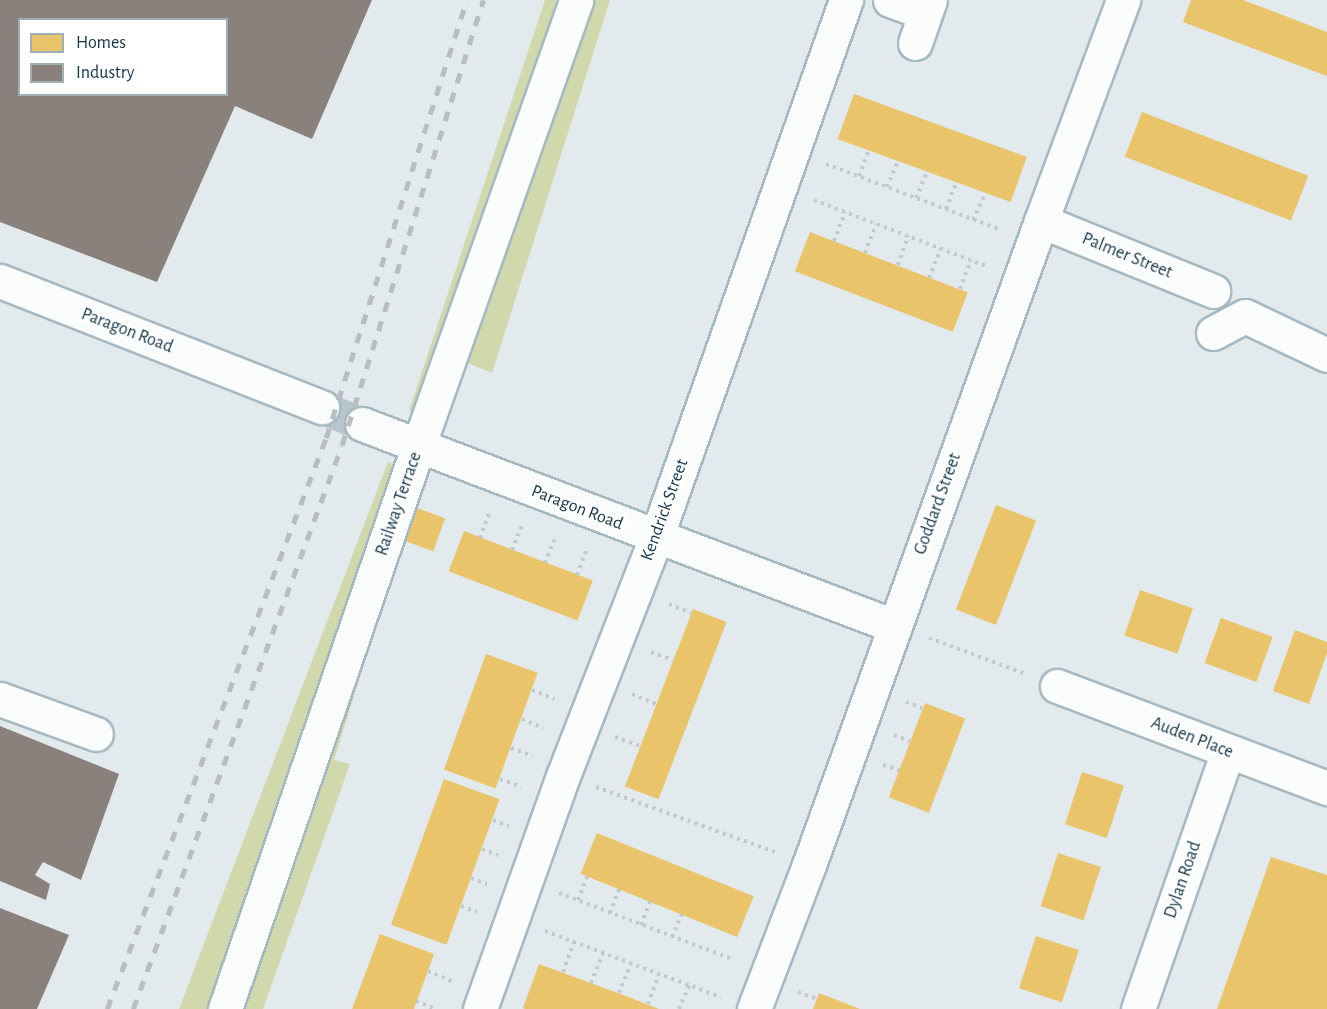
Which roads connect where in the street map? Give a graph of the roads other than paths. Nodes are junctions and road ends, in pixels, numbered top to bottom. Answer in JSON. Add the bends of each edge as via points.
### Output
{"nodes":[{"id":1,"x":576,"y":0,"type":"edge"},
{"id":2,"x":890,"y":0,"type":"edge"},
{"id":3,"x":1123,"y":0,"type":"edge"},
{"id":4,"x":836,"y":3,"type":"edge"},
{"id":5,"x":923,"y":19,"type":"edge"},
{"id":6,"x":1041,"y":221,"type":"junction"},
{"id":7,"x":0,"y":281,"type":"edge"},
{"id":8,"x":1213,"y":291,"type":"dead end"},
{"id":9,"x":1213,"y":333,"type":"dead end"},
{"id":10,"x":1327,"y":355,"type":"edge"},
{"id":11,"x":322,"y":407,"type":"tunnel mouth"},
{"id":12,"x":362,"y":424,"type":"tunnel mouth"},
{"id":13,"x":418,"y":447,"type":"junction"},
{"id":14,"x":656,"y":538,"type":"junction"},
{"id":15,"x":894,"y":626,"type":"junction"},
{"id":16,"x":1058,"y":686,"type":"road end"},
{"id":17,"x":0,"y":699,"type":"edge"},
{"id":18,"x":96,"y":734,"type":"dead end"},
{"id":19,"x":1228,"y":751,"type":"junction"},
{"id":20,"x":1327,"y":788,"type":"edge"},
{"id":21,"x":225,"y":1009,"type":"edge"},
{"id":22,"x":480,"y":1009,"type":"edge"},
{"id":23,"x":754,"y":1009,"type":"edge"},
{"id":24,"x":1138,"y":1009,"type":"edge"}],
"edges":[{"from":1,"to":13,"type":"street","name":"Railway Terrace"},
{"from":2,"to":5,"type":"street"},
{"from":3,"to":6,"type":"street","name":"Goddard Street"},
{"from":4,"to":14,"type":"street","name":"Kendrick Street","via":[[793,150]]},
{"from":6,"to":8,"type":"street","name":"Palmer Street"},
{"from":6,"to":15,"type":"street","name":"Goddard Street"},
{"from":7,"to":11,"type":"street","name":"Paragon Road"},
{"from":9,"to":10,"type":"street","via":[[1245,315]]},
{"from":12,"to":13,"type":"street","name":"Paragon Road"},
{"from":13,"to":14,"type":"street","name":"Paragon Road"},
{"from":13,"to":21,"type":"street","name":"Railway Terrace"},
{"from":14,"to":15,"type":"street","name":"Paragon Road"},
{"from":14,"to":22,"type":"street","name":"Kendrick Street","via":[[563,776]]},
{"from":15,"to":23,"type":"street","name":"Goddard Street","via":[[810,865],[778,980]]},
{"from":16,"to":19,"type":"street","name":"Auden Place"},
{"from":17,"to":18,"type":"street"},
{"from":19,"to":20,"type":"street","name":"Auden Place"},
{"from":19,"to":24,"type":"street","name":"Dylan Road"}]}
